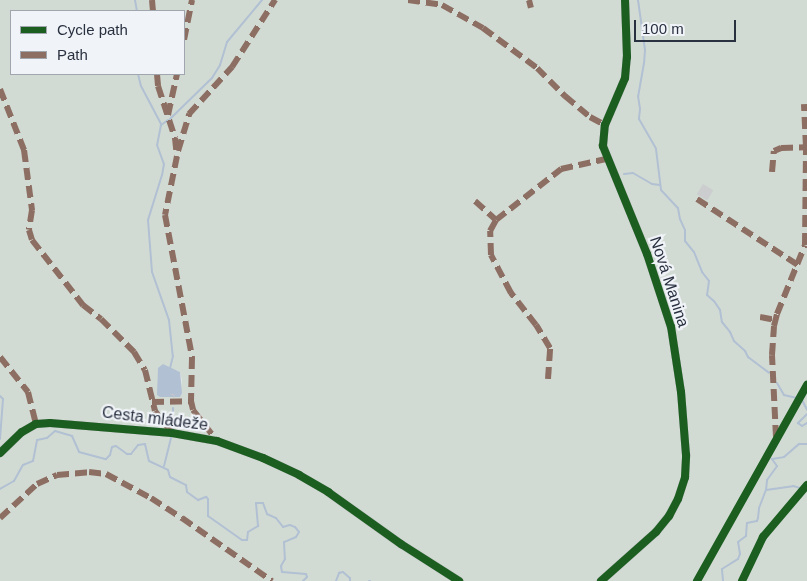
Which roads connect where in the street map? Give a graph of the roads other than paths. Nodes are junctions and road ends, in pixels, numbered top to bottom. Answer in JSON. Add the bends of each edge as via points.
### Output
{"nodes":[{"id":1,"x":625,"y":0,"type":"edge"},
{"id":2,"x":0,"y":453,"type":"edge"},
{"id":3,"x":459,"y":581,"type":"edge"},
{"id":4,"x":601,"y":581,"type":"edge"}],
"edges":[{"from":1,"to":4,"type":"street","name":"Nová Manina","via":[[625,78],[605,125],[603,146],[647,254],[671,327],[686,455],[678,499],[669,516],[656,532]]},
{"from":2,"to":3,"type":"street","name":"Cesta mládeže","via":[[22,432],[36,424],[100,426],[217,441],[299,475]]}]}
